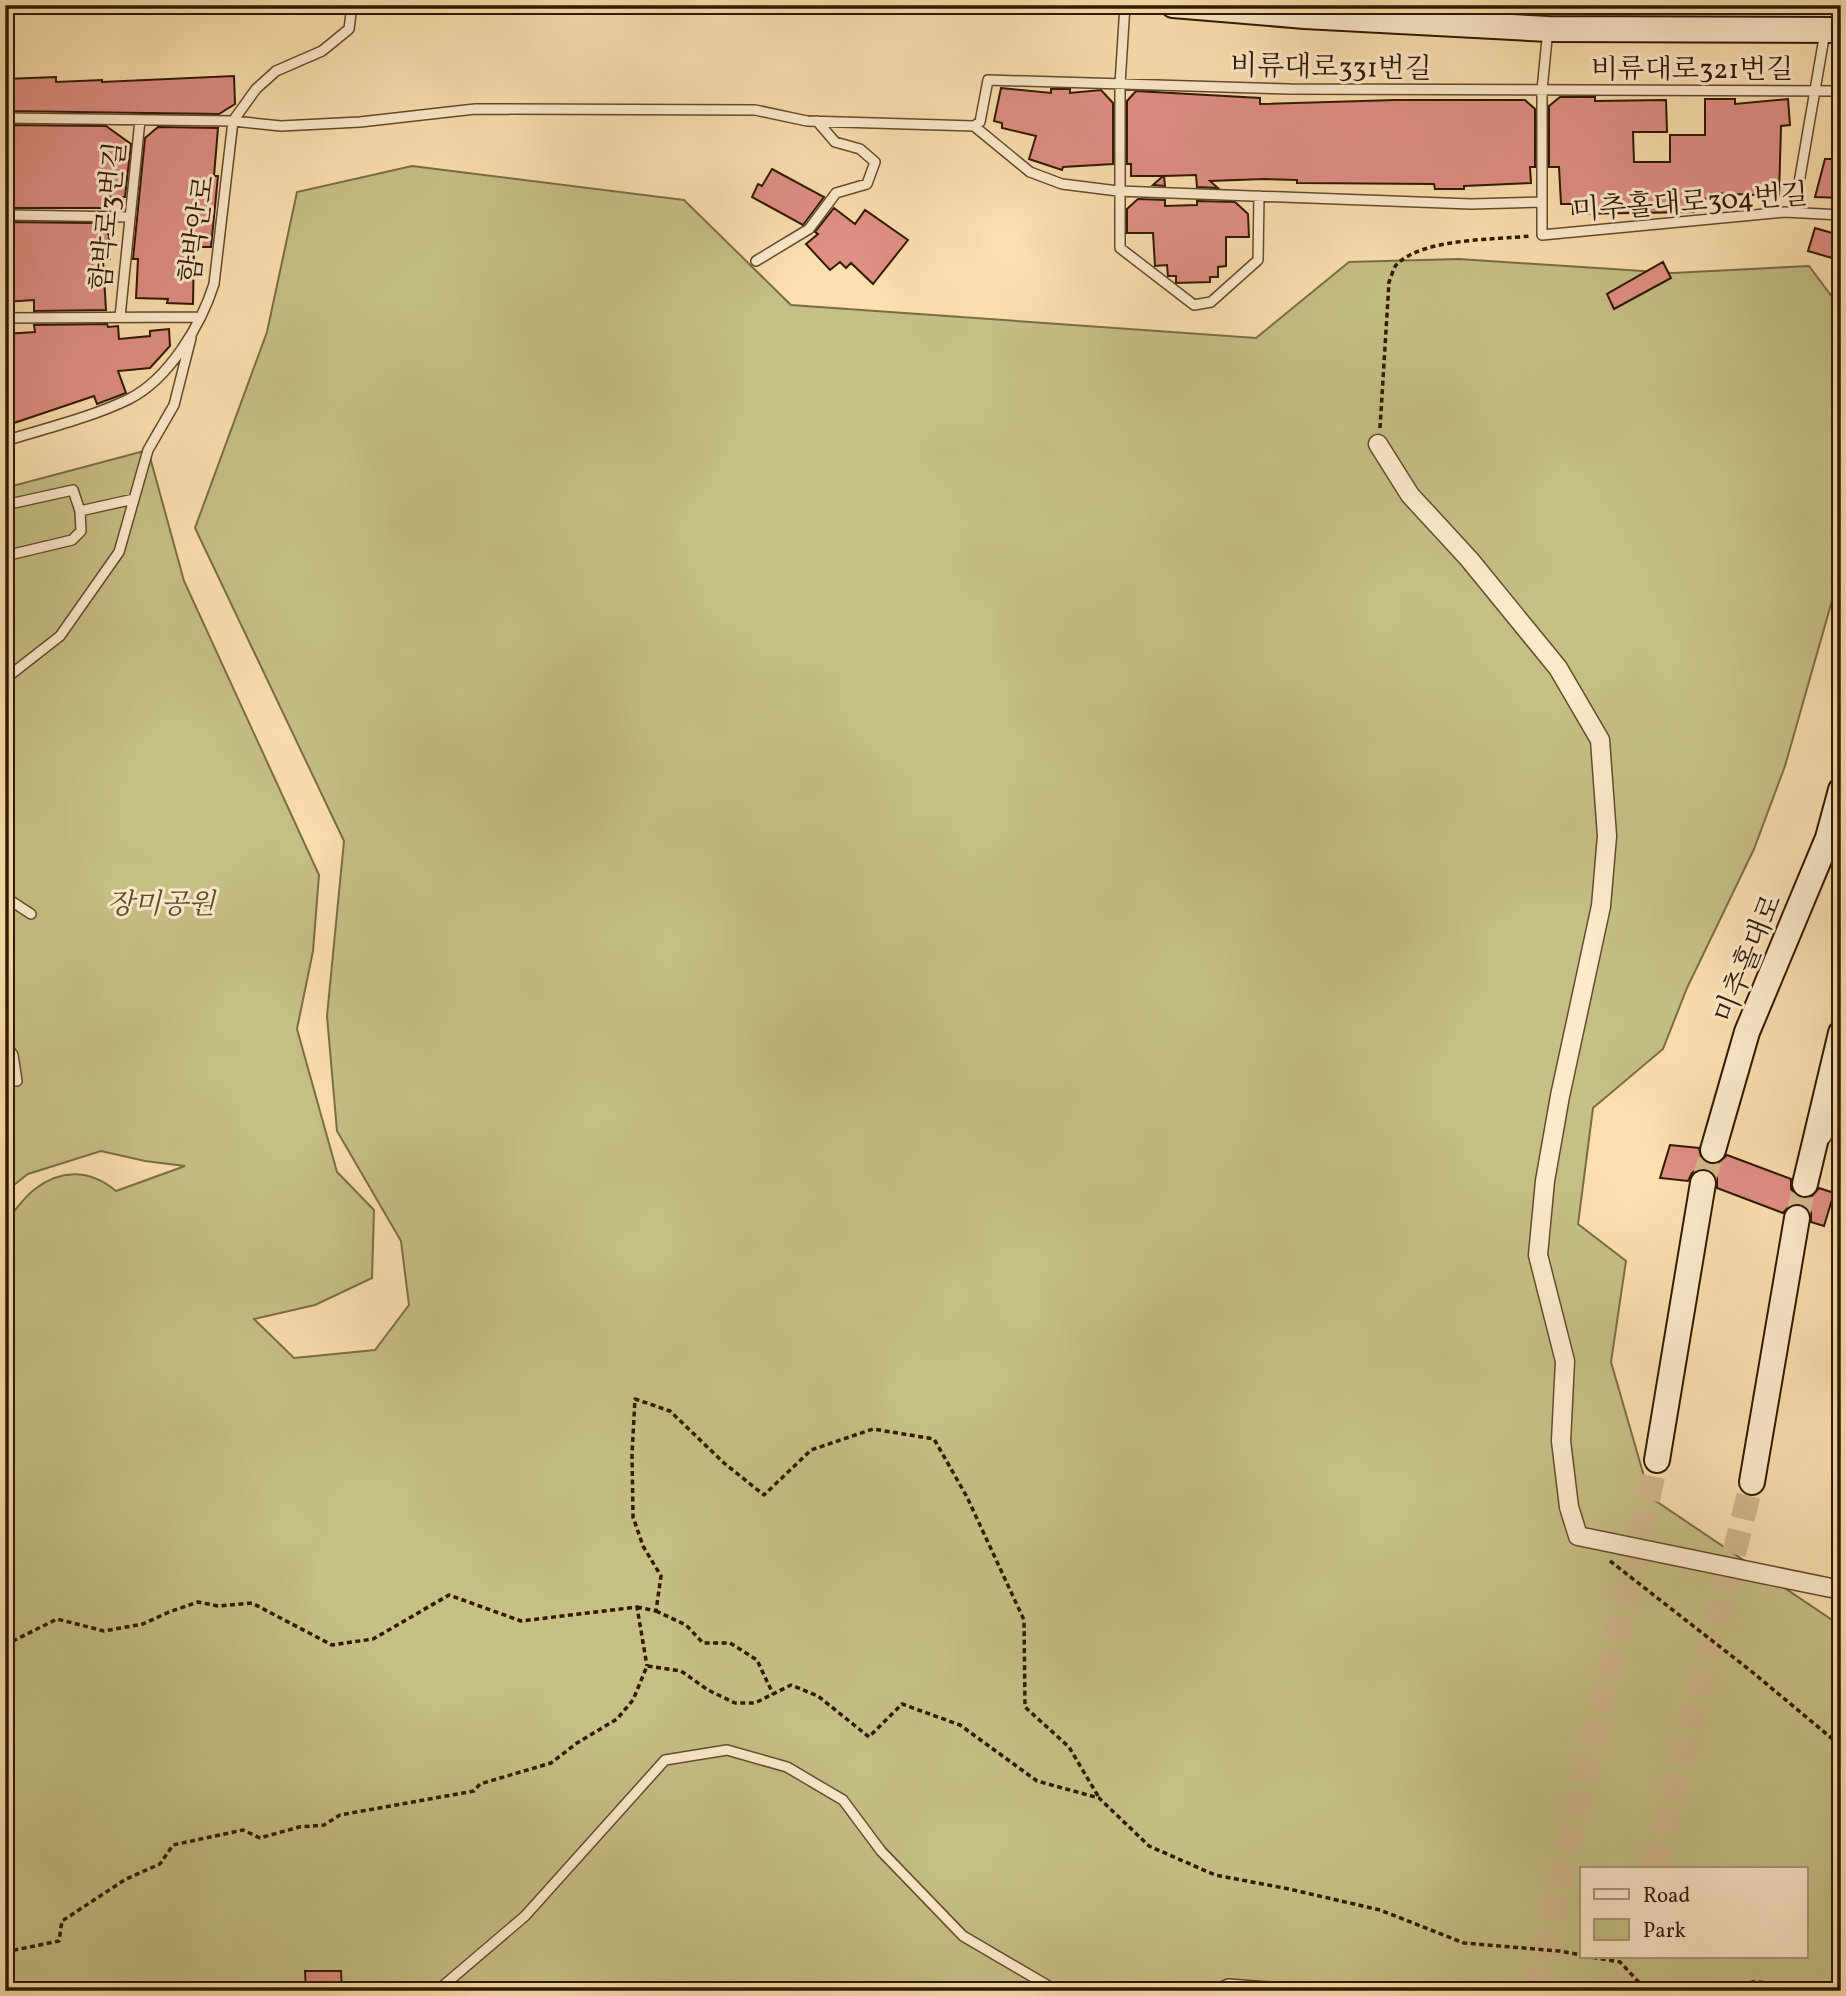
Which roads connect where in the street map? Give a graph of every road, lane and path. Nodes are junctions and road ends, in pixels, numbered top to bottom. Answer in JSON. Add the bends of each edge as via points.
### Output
{"nodes":[{"id":1,"x":352,"y":5,"type":"edge"},
{"id":2,"x":1125,"y":5,"type":"edge"},
{"id":3,"x":1173,"y":5,"type":"edge"},
{"id":4,"x":1548,"y":29,"type":"junction"},
{"id":5,"x":1833,"y":30,"type":"edge"},
{"id":6,"x":1120,"y":84,"type":"junction"},
{"id":7,"x":1542,"y":90,"type":"junction"},
{"id":8,"x":1814,"y":91,"type":"junction"},
{"id":9,"x":1841,"y":91,"type":"edge"},
{"id":10,"x":5,"y":118,"type":"edge"},
{"id":11,"x":140,"y":120,"type":"junction"},
{"id":12,"x":233,"y":121,"type":"junction"},
{"id":13,"x":817,"y":121,"type":"junction"},
{"id":14,"x":974,"y":126,"type":"junction"},
{"id":15,"x":1118,"y":191,"type":"junction"},
{"id":16,"x":1259,"y":196,"type":"junction"},
{"id":17,"x":1542,"y":202,"type":"junction"},
{"id":18,"x":1794,"y":212,"type":"junction"},
{"id":19,"x":5,"y":215,"type":"edge"},
{"id":20,"x":1841,"y":215,"type":"edge"},
{"id":21,"x":130,"y":217,"type":"junction"},
{"id":22,"x":1542,"y":235,"type":"junction"},
{"id":23,"x":756,"y":261,"type":"dead end"},
{"id":24,"x":120,"y":317,"type":"junction"},
{"id":25,"x":200,"y":317,"type":"junction"},
{"id":26,"x":5,"y":318,"type":"edge"},
{"id":27,"x":194,"y":330,"type":"junction"},
{"id":28,"x":5,"y":441,"type":"edge"},
{"id":29,"x":1378,"y":444,"type":"joint"},
{"id":30,"x":134,"y":499,"type":"junction"},
{"id":31,"x":5,"y":505,"type":"edge"},
{"id":32,"x":80,"y":511,"type":"junction"},
{"id":33,"x":5,"y":556,"type":"edge"},
{"id":34,"x":5,"y":679,"type":"edge"},
{"id":35,"x":1841,"y":790,"type":"edge"},
{"id":36,"x":5,"y":897,"type":"edge"},
{"id":37,"x":31,"y":914,"type":"dead end"},
{"id":38,"x":1841,"y":1032,"type":"edge"},
{"id":39,"x":5,"y":1044,"type":"edge"},
{"id":40,"x":17,"y":1081,"type":"dead end"},
{"id":41,"x":1841,"y":1114,"type":"edge"},
{"id":42,"x":1713,"y":1150,"type":"tunnel mouth"},
{"id":43,"x":1806,"y":1176,"type":"joint"},
{"id":44,"x":1703,"y":1183,"type":"tunnel mouth"},
{"id":45,"x":1797,"y":1218,"type":"tunnel mouth"},
{"id":46,"x":1657,"y":1460,"type":"tunnel mouth"},
{"id":47,"x":1752,"y":1482,"type":"tunnel mouth"},
{"id":48,"x":1578,"y":1536,"type":"junction"},
{"id":49,"x":1841,"y":1590,"type":"edge"},
{"id":50,"x":637,"y":1607,"type":"junction"},
{"id":51,"x":656,"y":1611,"type":"junction"},
{"id":52,"x":5,"y":1645,"type":"edge"},
{"id":53,"x":647,"y":1666,"type":"junction"},
{"id":54,"x":773,"y":1694,"type":"junction"},
{"id":55,"x":1841,"y":1746,"type":"edge"},
{"id":56,"x":1099,"y":1798,"type":"junction"},
{"id":57,"x":5,"y":1952,"type":"edge"},
{"id":58,"x":1580,"y":1955,"type":"edge"},
{"id":59,"x":1595,"y":1958,"type":"edge"},
{"id":60,"x":1841,"y":1983,"type":"edge"},
{"id":61,"x":437,"y":1991,"type":"edge"},
{"id":62,"x":1057,"y":1991,"type":"edge"},
{"id":63,"x":1212,"y":1991,"type":"edge"},
{"id":64,"x":1320,"y":1991,"type":"edge"},
{"id":65,"x":1647,"y":1991,"type":"edge"},
{"id":66,"x":1717,"y":1991,"type":"edge"}],
"edges":[{"from":1,"to":12,"type":"lane","name":"함박안로","via":[[349,29],[322,51],[276,71]]},
{"from":2,"to":6,"type":"lane"},
{"from":3,"to":4,"type":"main road"},
{"from":4,"to":5,"type":"main road"},
{"from":4,"to":7,"type":"lane"},
{"from":5,"to":8,"type":"lane"},
{"from":6,"to":7,"type":"lane","name":"비류대로331번길"},
{"from":6,"to":14,"type":"lane","name":"비류대로331번길","via":[[988,80],[980,122]]},
{"from":6,"to":15,"type":"lane"},
{"from":7,"to":8,"type":"lane","name":"비류대로321번길"},
{"from":7,"to":17,"type":"lane"},
{"from":8,"to":9,"type":"lane","name":"비류대로321번길"},
{"from":8,"to":18,"type":"lane"},
{"from":10,"to":11,"type":"lane","name":"함박로3번길"},
{"from":11,"to":12,"type":"lane","name":"함박로3번길"},
{"from":11,"to":21,"type":"lane","name":"함박로3번길"},
{"from":12,"to":13,"type":"lane","name":"함박로3번길","via":[[281,126],[503,109],[755,110]]},
{"from":12,"to":25,"type":"lane","name":"함박안로","via":[[214,284]]},
{"from":13,"to":14,"type":"lane","name":"함박로3번길"},
{"from":13,"to":23,"type":"lane","via":[[835,142],[860,149],[875,162],[867,184],[836,193],[809,229]]},
{"from":14,"to":15,"type":"lane","via":[[1030,172],[1062,184]]},
{"from":15,"to":16,"type":"lane"},
{"from":15,"to":16,"type":"lane","via":[[1120,248],[1194,305],[1211,302],[1258,260]]},
{"from":16,"to":17,"type":"lane","via":[[1471,204]]},
{"from":17,"to":22,"type":"lane"},
{"from":18,"to":20,"type":"lane","name":"미추홀대로304번길"},
{"from":18,"to":22,"type":"lane","name":"미추홀대로304번길"},
{"from":19,"to":21,"type":"lane"},
{"from":21,"to":24,"type":"lane","name":"함박로3번길"},
{"from":22,"to":29,"type":"path","via":[[1434,246],[1396,265],[1390,282]]},
{"from":24,"to":25,"type":"lane"},
{"from":24,"to":26,"type":"lane"},
{"from":25,"to":27,"type":"lane","name":"함박안로"},
{"from":27,"to":28,"type":"lane","name":"함박안로","via":[[148,386],[130,398]]},
{"from":27,"to":30,"type":"lane","via":[[174,405],[148,450]]},
{"from":29,"to":48,"type":"street","via":[[1410,495],[1558,668],[1600,740],[1608,836],[1601,906],[1560,1096],[1538,1255],[1565,1361],[1561,1441],[1569,1507]]},
{"from":30,"to":32,"type":"lane"},
{"from":30,"to":34,"type":"lane","via":[[119,552],[60,636]]},
{"from":31,"to":32,"type":"lane","via":[[73,490]]},
{"from":32,"to":33,"type":"lane","via":[[81,531],[72,540]]},
{"from":35,"to":42,"type":"main road","name":"미추홀대로","via":[[1828,838],[1747,1032]]},
{"from":36,"to":37,"type":"lane"},
{"from":38,"to":43,"type":"main road"},
{"from":39,"to":40,"type":"lane","via":[[13,1055]]},
{"from":41,"to":43,"type":"lane"},
{"from":44,"to":46,"type":"main road"},
{"from":45,"to":47,"type":"main road"},
{"from":48,"to":49,"type":"street"},
{"from":48,"to":55,"type":"path"},
{"from":50,"to":51,"type":"path"},
{"from":50,"to":52,"type":"path","via":[[521,1621],[449,1595],[373,1639],[332,1645],[252,1602],[198,1602],[143,1624],[104,1631],[57,1619]]},
{"from":50,"to":53,"type":"path"},
{"from":51,"to":54,"type":"path","via":[[686,1625],[703,1643],[730,1643],[757,1660]]},
{"from":51,"to":56,"type":"path","via":[[661,1576],[633,1517],[635,1399],[670,1411],[764,1495],[811,1450],[873,1429],[934,1439],[967,1497],[1024,1620],[1025,1707],[1069,1747]]},
{"from":53,"to":54,"type":"path","via":[[681,1671],[735,1703],[755,1703]]},
{"from":53,"to":57,"type":"path","via":[[633,1700],[617,1719],[551,1763],[480,1784],[474,1790],[340,1815],[324,1825],[260,1838],[243,1829],[173,1845],[160,1864],[126,1879],[62,1921],[59,1941]]},
{"from":54,"to":56,"type":"path","via":[[791,1685],[818,1696],[869,1737],[902,1704],[960,1725],[1037,1780]]},
{"from":56,"to":58,"type":"path","via":[[1149,1846],[1214,1875],[1380,1910],[1464,1943]]},
{"from":59,"to":65,"type":"path","via":[[1619,1962]]},
{"from":60,"to":66,"type":"path","via":[[1753,1982]]},
{"from":61,"to":62,"type":"lane","via":[[524,1916],[665,1760],[727,1749],[787,1767],[843,1800],[881,1851],[963,1936]]},
{"from":63,"to":64,"type":"lane","via":[[1228,1984]]}]}
